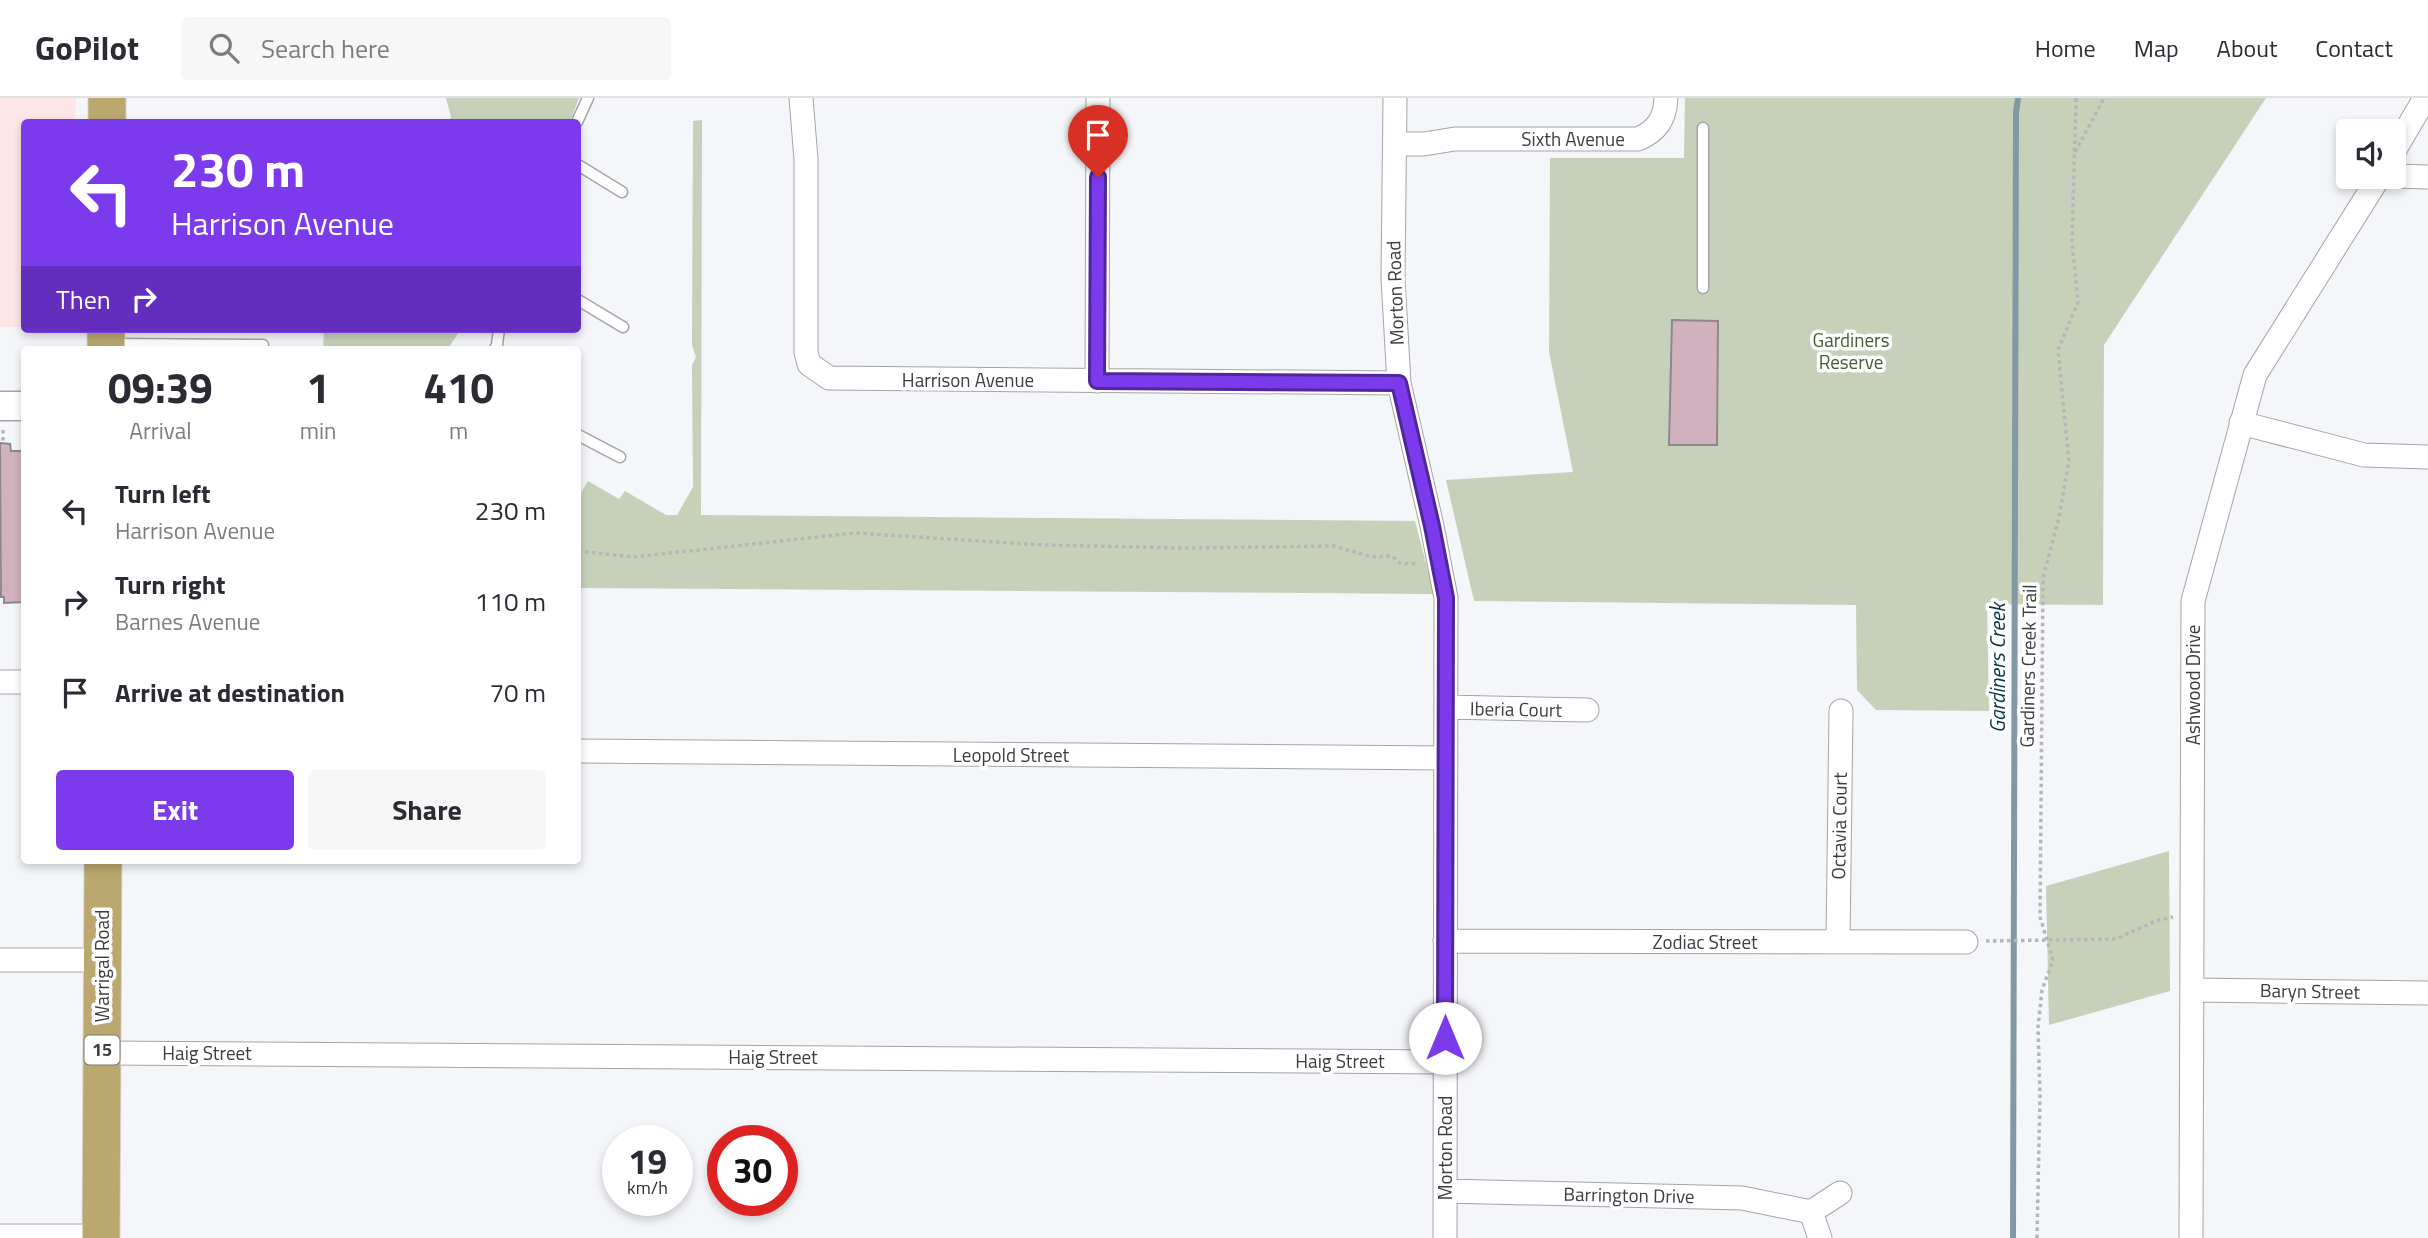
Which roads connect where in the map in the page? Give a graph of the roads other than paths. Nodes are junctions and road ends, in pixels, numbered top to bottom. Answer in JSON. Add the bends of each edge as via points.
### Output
{"nodes":[{"id":1,"x":107,"y":98,"type":"edge"},
{"id":2,"x":588,"y":98,"type":"edge"},
{"id":3,"x":801,"y":98,"type":"edge"},
{"id":4,"x":1098,"y":98,"type":"edge"},
{"id":5,"x":1395,"y":98,"type":"edge"},
{"id":6,"x":1666,"y":98,"type":"edge"},
{"id":7,"x":2425,"y":98,"type":"edge"},
{"id":8,"x":107,"y":119,"type":"edge"},
{"id":9,"x":578,"y":119,"type":"edge"},
{"id":10,"x":1703,"y":128,"type":"dead end"},
{"id":11,"x":2406,"y":130,"type":"edge"},
{"id":12,"x":1395,"y":138,"type":"junction"},
{"id":13,"x":581,"y":167,"type":"edge"},
{"id":14,"x":2406,"y":176,"type":"edge"},
{"id":15,"x":2428,"y":177,"type":"edge"},
{"id":16,"x":2371,"y":189,"type":"edge"},
{"id":17,"x":622,"y":192,"type":"dead end"},
{"id":18,"x":1703,"y":288,"type":"dead end"},
{"id":19,"x":581,"y":302,"type":"edge"},
{"id":20,"x":623,"y":327,"type":"dead end"},
{"id":21,"x":106,"y":341,"type":"edge"},
{"id":22,"x":262,"y":345,"type":"dead end"},
{"id":23,"x":1097,"y":381,"type":"junction"},
{"id":24,"x":1399,"y":383,"type":"junction"},
{"id":25,"x":21,"y":407,"type":"edge"},
{"id":26,"x":1,"y":415,"type":"edge"},
{"id":27,"x":2241,"y":423,"type":"junction"},
{"id":28,"x":581,"y":437,"type":"edge"},
{"id":29,"x":620,"y":457,"type":"dead end"},
{"id":30,"x":2428,"y":457,"type":"edge"},
{"id":31,"x":0,"y":682,"type":"edge"},
{"id":32,"x":21,"y":682,"type":"edge"},
{"id":33,"x":1446,"y":707,"type":"junction"},
{"id":34,"x":1587,"y":710,"type":"dead end"},
{"id":35,"x":1841,"y":711,"type":"dead end"},
{"id":36,"x":581,"y":751,"type":"edge"},
{"id":37,"x":1445,"y":758,"type":"junction"},
{"id":38,"x":103,"y":864,"type":"edge"},
{"id":39,"x":1445,"y":941,"type":"junction"},
{"id":40,"x":1838,"y":942,"type":"junction"},
{"id":41,"x":1966,"y":942,"type":"dead end"},
{"id":42,"x":0,"y":960,"type":"edge"},
{"id":43,"x":103,"y":960,"type":"junction"},
{"id":44,"x":2192,"y":990,"type":"junction"},
{"id":45,"x":2428,"y":993,"type":"edge"},
{"id":46,"x":102,"y":1053,"type":"junction"},
{"id":47,"x":1445,"y":1062,"type":"junction"},
{"id":48,"x":1446,"y":1191,"type":"junction"},
{"id":49,"x":1840,"y":1193,"type":"dead end"},
{"id":50,"x":1811,"y":1212,"type":"junction"},
{"id":51,"x":0,"y":1236,"type":"edge"},
{"id":52,"x":101,"y":1237,"type":"edge"},
{"id":53,"x":1444,"y":1238,"type":"edge"},
{"id":54,"x":1820,"y":1238,"type":"edge"},
{"id":55,"x":2191,"y":1238,"type":"edge"}],
"edges":[{"from":1,"to":8,"type":"highway"},
{"from":2,"to":9,"type":"lane"},
{"from":3,"to":23,"type":"street","name":"Harrison Avenue","via":[[807,183],[805,344],[807,359],[815,370],[838,380]]},
{"from":4,"to":23,"type":"street"},
{"from":5,"to":12,"type":"street","name":"Morton Road"},
{"from":6,"to":12,"type":"street","name":"Sixth Avenue","via":[[1661,122],[1638,138],[1455,139],[1422,132]]},
{"from":7,"to":11,"type":"street"},
{"from":10,"to":18,"type":"lane"},
{"from":12,"to":24,"type":"street","name":"Morton Road","via":[[1393,279]]},
{"from":13,"to":17,"type":"lane"},
{"from":14,"to":15,"type":"street"},
{"from":16,"to":27,"type":"street","name":"Ashwood Drive","via":[[2255,374]]},
{"from":19,"to":20,"type":"lane"},
{"from":21,"to":22,"type":"lane"},
{"from":23,"to":24,"type":"street","name":"Harrison Avenue"},
{"from":24,"to":33,"type":"street","name":"Morton Road","via":[[1446,598]]},
{"from":25,"to":26,"type":"street"},
{"from":27,"to":30,"type":"street","via":[[2364,454]]},
{"from":27,"to":44,"type":"street","name":"Ashwood Drive","via":[[2193,601]]},
{"from":28,"to":29,"type":"lane"},
{"from":31,"to":32,"type":"street"},
{"from":33,"to":34,"type":"street","name":"Iberia Court"},
{"from":33,"to":37,"type":"street","name":"Morton Road"},
{"from":35,"to":40,"type":"street","name":"Octavia Court"},
{"from":36,"to":37,"type":"street","name":"Leopold Street"},
{"from":37,"to":39,"type":"street","name":"Morton Road"},
{"from":38,"to":43,"type":"highway","name":"Warrigal Road","number":"15"},
{"from":39,"to":40,"type":"street","name":"Zodiac Street"},
{"from":39,"to":47,"type":"street","name":"Morton Road"},
{"from":40,"to":41,"type":"street","name":"Zodiac Street"},
{"from":42,"to":43,"type":"street"},
{"from":43,"to":46,"type":"highway","name":"Warrigal Road","number":"15"},
{"from":44,"to":45,"type":"street","name":"Baryn Street"},
{"from":44,"to":55,"type":"street","name":"Ashwood Drive"},
{"from":46,"to":47,"type":"street","name":"Haig Street"},
{"from":46,"to":52,"type":"highway","name":"Warrigal Road","number":"15"},
{"from":47,"to":48,"type":"street","name":"Morton Road"},
{"from":48,"to":50,"type":"street","name":"Barrington Drive","via":[[1742,1198]]},
{"from":48,"to":53,"type":"street","name":"Morton Road"},
{"from":49,"to":50,"type":"street"},
{"from":50,"to":54,"type":"street"},
{"from":51,"to":52,"type":"street"}]}
